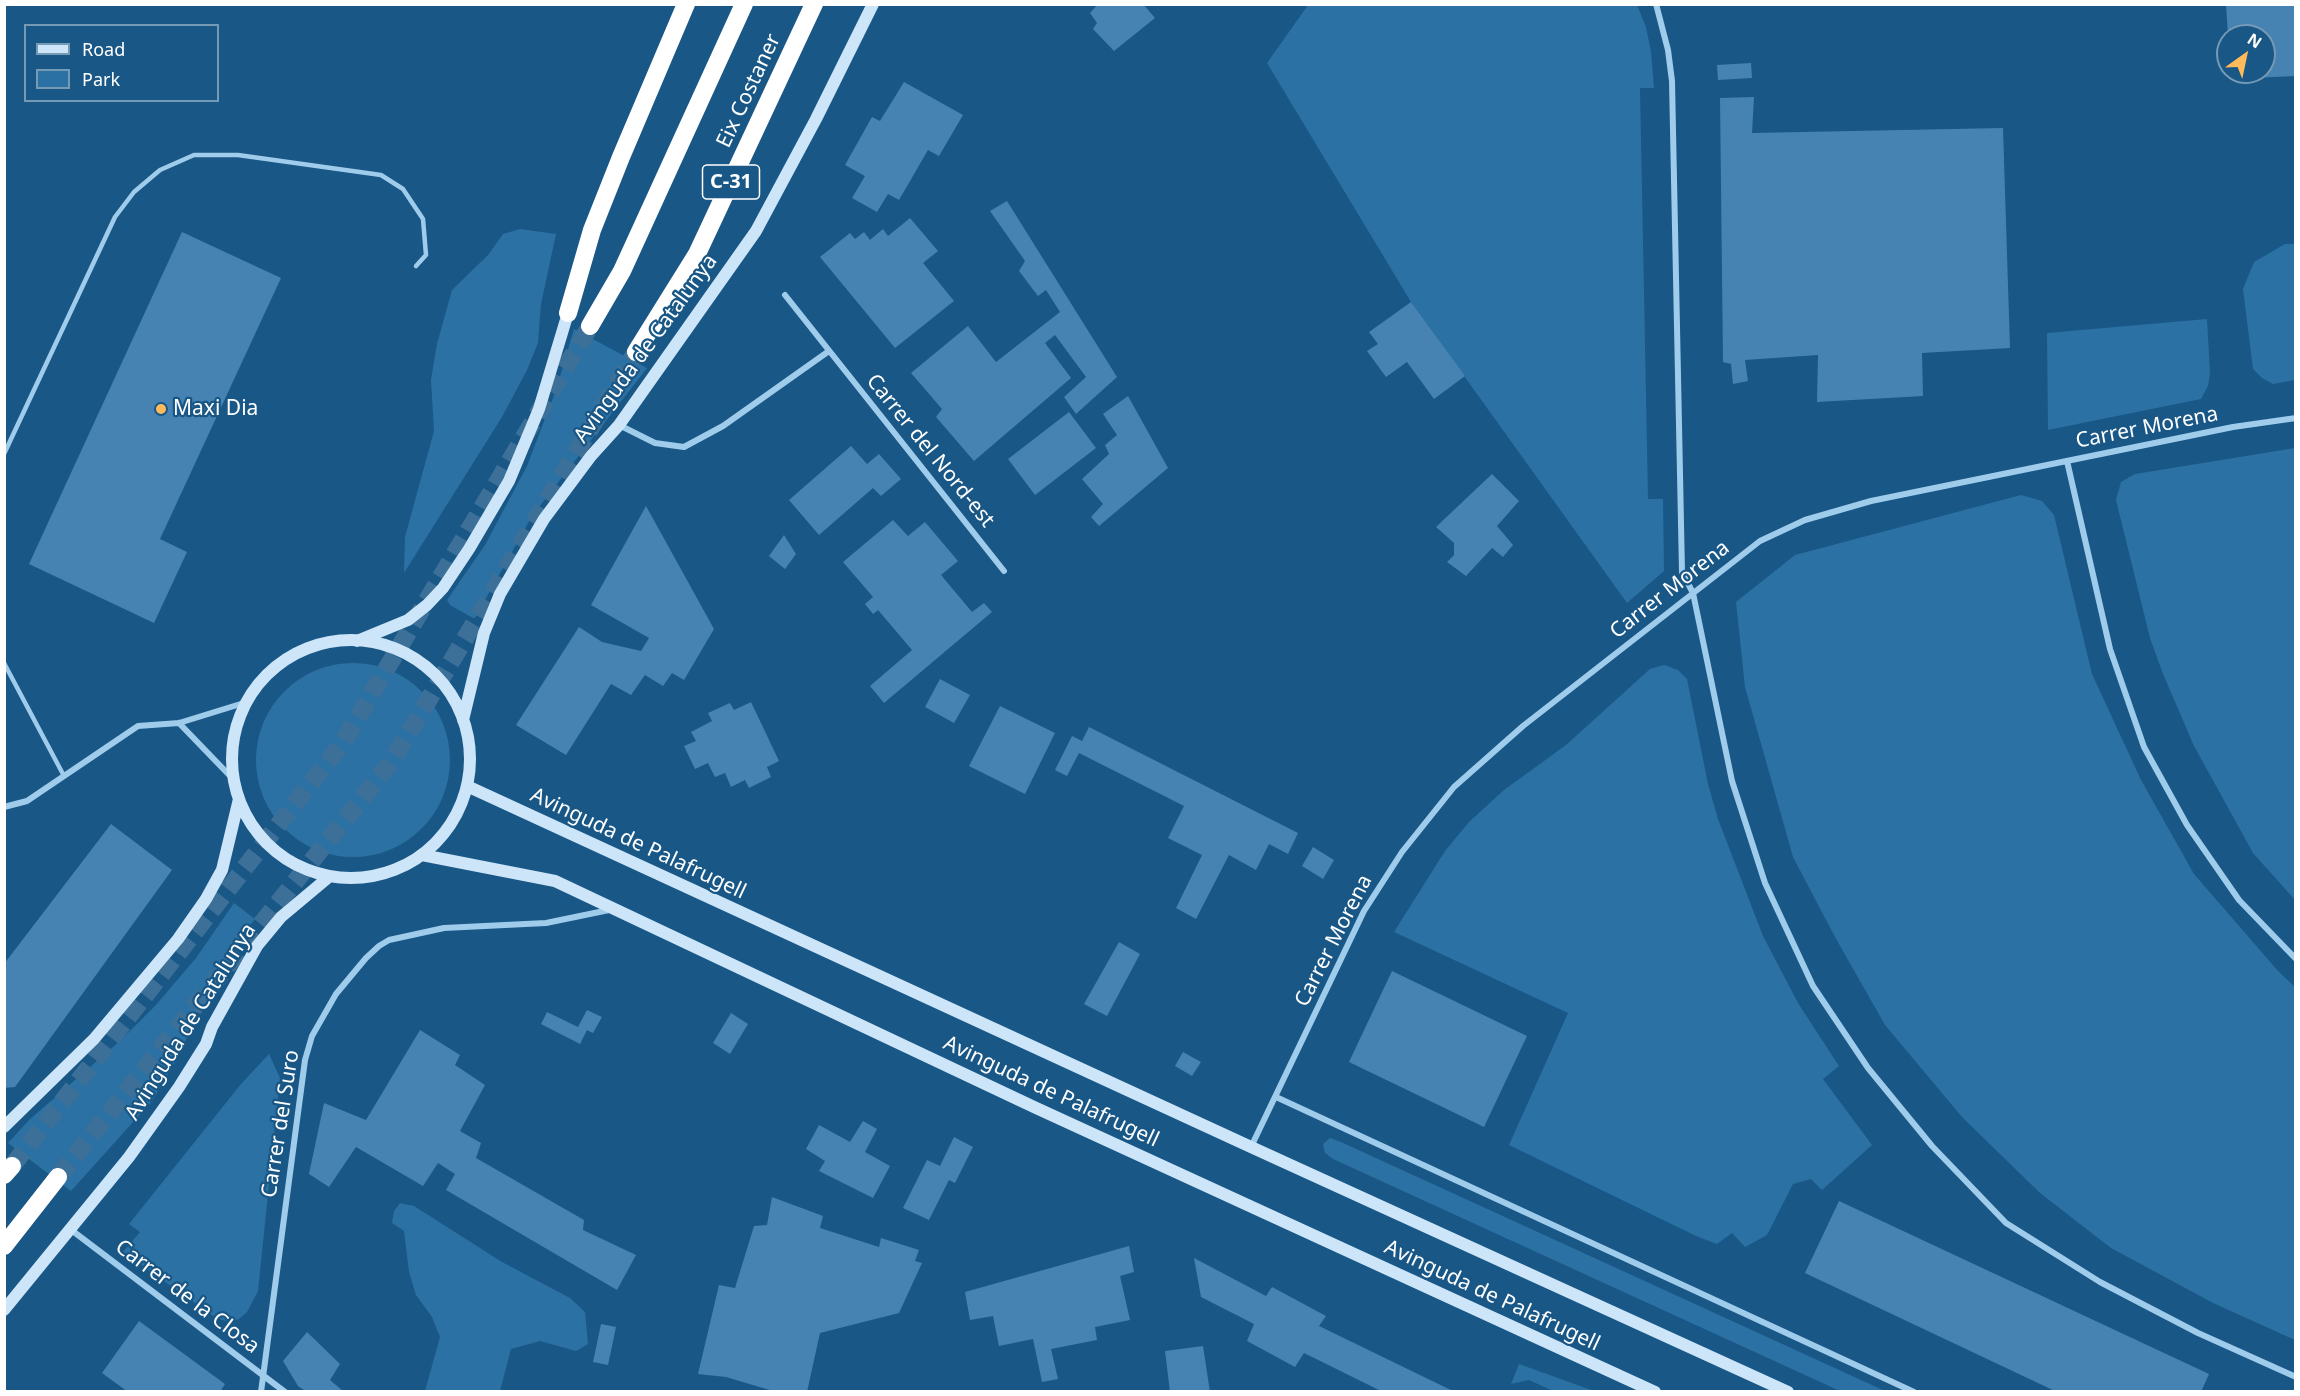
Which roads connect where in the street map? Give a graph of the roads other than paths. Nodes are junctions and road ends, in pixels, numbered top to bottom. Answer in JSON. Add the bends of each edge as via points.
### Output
{"nodes":[{"id":1,"x":686,"y":4,"type":"edge"},
{"id":2,"x":744,"y":4,"type":"edge"},
{"id":3,"x":814,"y":4,"type":"edge"},
{"id":4,"x":873,"y":4,"type":"edge"},
{"id":5,"x":1656,"y":4,"type":"edge"},
{"id":6,"x":416,"y":266,"type":"dead end"},
{"id":7,"x":785,"y":295,"type":"dead end"},
{"id":8,"x":568,"y":313,"type":"joint"},
{"id":9,"x":590,"y":326,"type":"tunnel mouth"},
{"id":10,"x":830,"y":351,"type":"junction"},
{"id":11,"x":636,"y":352,"type":"tunnel mouth"},
{"id":12,"x":2295,"y":418,"type":"edge"},
{"id":13,"x":619,"y":425,"type":"junction"},
{"id":14,"x":4,"y":454,"type":"edge"},
{"id":15,"x":2067,"y":461,"type":"junction"},
{"id":16,"x":1005,"y":571,"type":"dead end"},
{"id":17,"x":1693,"y":593,"type":"junction"},
{"id":18,"x":356,"y":641,"type":"junction"},
{"id":19,"x":4,"y":663,"type":"edge"},
{"id":20,"x":247,"y":702,"type":"junction"},
{"id":21,"x":463,"y":720,"type":"junction"},
{"id":22,"x":179,"y":723,"type":"junction"},
{"id":23,"x":64,"y":776,"type":"junction"},
{"id":24,"x":234,"y":780,"type":"junction"},
{"id":25,"x":467,"y":786,"type":"junction"},
{"id":26,"x":239,"y":799,"type":"junction"},
{"id":27,"x":4,"y":807,"type":"edge"},
{"id":28,"x":422,"y":855,"type":"junction"},
{"id":29,"x":330,"y":876,"type":"junction"},
{"id":30,"x":618,"y":910,"type":"junction"},
{"id":31,"x":2295,"y":959,"type":"edge"},
{"id":32,"x":1276,"y":1097,"type":"junction"},
{"id":33,"x":4,"y":1127,"type":"edge"},
{"id":34,"x":1251,"y":1148,"type":"junction"},
{"id":35,"x":58,"y":1177,"type":"tunnel mouth"},
{"id":36,"x":69,"y":1229,"type":"junction"},
{"id":37,"x":4,"y":1246,"type":"edge"},
{"id":38,"x":4,"y":1310,"type":"edge"},
{"id":39,"x":262,"y":1374,"type":"junction"},
{"id":40,"x":2295,"y":1377,"type":"edge"},
{"id":41,"x":261,"y":1392,"type":"edge"},
{"id":42,"x":285,"y":1392,"type":"edge"},
{"id":43,"x":1655,"y":1392,"type":"edge"},
{"id":44,"x":1788,"y":1392,"type":"edge"},
{"id":45,"x":1914,"y":1392,"type":"edge"}],
"edges":[{"from":1,"to":8,"type":"highway","via":[[592,230]]},
{"from":2,"to":9,"type":"highway","name":"Eix Costaner","number":"C-31","via":[[622,271]]},
{"from":3,"to":11,"type":"highway","name":"Eix Costaner","number":"C-31","via":[[697,254]]},
{"from":4,"to":13,"type":"main road","name":"Avinguda de Catalunya","via":[[756,231]]},
{"from":5,"to":17,"type":"street","via":[[1672,81],[1682,572]]},
{"from":6,"to":14,"type":"lane","via":[[426,255],[423,219],[403,189],[381,175],[238,154],[195,154],[160,170],[134,192],[115,218]]},
{"from":7,"to":10,"type":"street","name":"Carrer del Nord-est"},
{"from":8,"to":18,"type":"main road","via":[[539,409],[509,481],[470,549],[427,605],[408,620]]},
{"from":10,"to":13,"type":"street","via":[[723,426],[684,447],[655,443]]},
{"from":10,"to":16,"type":"street","name":"Carrer del Nord-est"},
{"from":12,"to":15,"type":"street","name":"Carrer Morena"},
{"from":13,"to":21,"type":"main road","name":"Avinguda de Catalunya","via":[[544,519],[500,594],[484,633]]},
{"from":15,"to":17,"type":"street","name":"Carrer Morena","via":[[1871,501],[1805,520],[1760,541]]},
{"from":15,"to":31,"type":"street","via":[[2110,649],[2144,747],[2187,825],[2239,900]]},
{"from":17,"to":32,"type":"street","name":"Carrer Morena","via":[[1523,726],[1454,787],[1402,852],[1364,911]]},
{"from":17,"to":40,"type":"street","via":[[1732,781],[1765,883],[1813,986],[1868,1068],[1932,1146],[2006,1223],[2110,1287],[2198,1334]]},
{"from":18,"to":20,"type":"main road","via":[[330,642],[305,650],[262,680]]},
{"from":18,"to":21,"type":"main road","via":[[376,643],[413,658],[443,684]]},
{"from":19,"to":23,"type":"lane"},
{"from":20,"to":22,"type":"street"},
{"from":20,"to":24,"type":"main road","via":[[234,740]]},
{"from":21,"to":25,"type":"main road","via":[[470,752]]},
{"from":22,"to":23,"type":"street","via":[[138,726]]},
{"from":22,"to":24,"type":"street"},
{"from":23,"to":27,"type":"street","via":[[27,801]]},
{"from":24,"to":26,"type":"main road"},
{"from":25,"to":28,"type":"main road","via":[[451,825]]},
{"from":25,"to":34,"type":"main road","name":"Avinguda de Palafrugell"},
{"from":26,"to":29,"type":"main road","via":[[265,842],[299,865]]},
{"from":26,"to":33,"type":"main road","via":[[222,870],[178,939],[94,1039]]},
{"from":28,"to":29,"type":"main road","via":[[387,873]]},
{"from":28,"to":30,"type":"main road","name":"Avinguda de Palafrugell","via":[[555,881]]},
{"from":29,"to":36,"type":"main road","name":"Avinguda de Catalunya","via":[[281,917],[257,946],[179,1087],[129,1157]]},
{"from":30,"to":39,"type":"street","name":"Carrer del Suro","via":[[546,923],[444,928],[412,934],[379,946],[353,972],[312,1036],[305,1060]]},
{"from":30,"to":43,"type":"main road","name":"Avinguda de Palafrugell","via":[[1034,1107]]},
{"from":32,"to":34,"type":"street"},
{"from":32,"to":45,"type":"street"},
{"from":34,"to":44,"type":"main road","name":"Avinguda de Palafrugell"},
{"from":35,"to":37,"type":"highway"},
{"from":36,"to":38,"type":"main road","name":"Avinguda de Catalunya"},
{"from":36,"to":39,"type":"street","name":"Carrer de la Closa"},
{"from":39,"to":41,"type":"street","name":"Carrer del Suro"},
{"from":39,"to":42,"type":"street","name":"Carrer de la Closa"}]}
